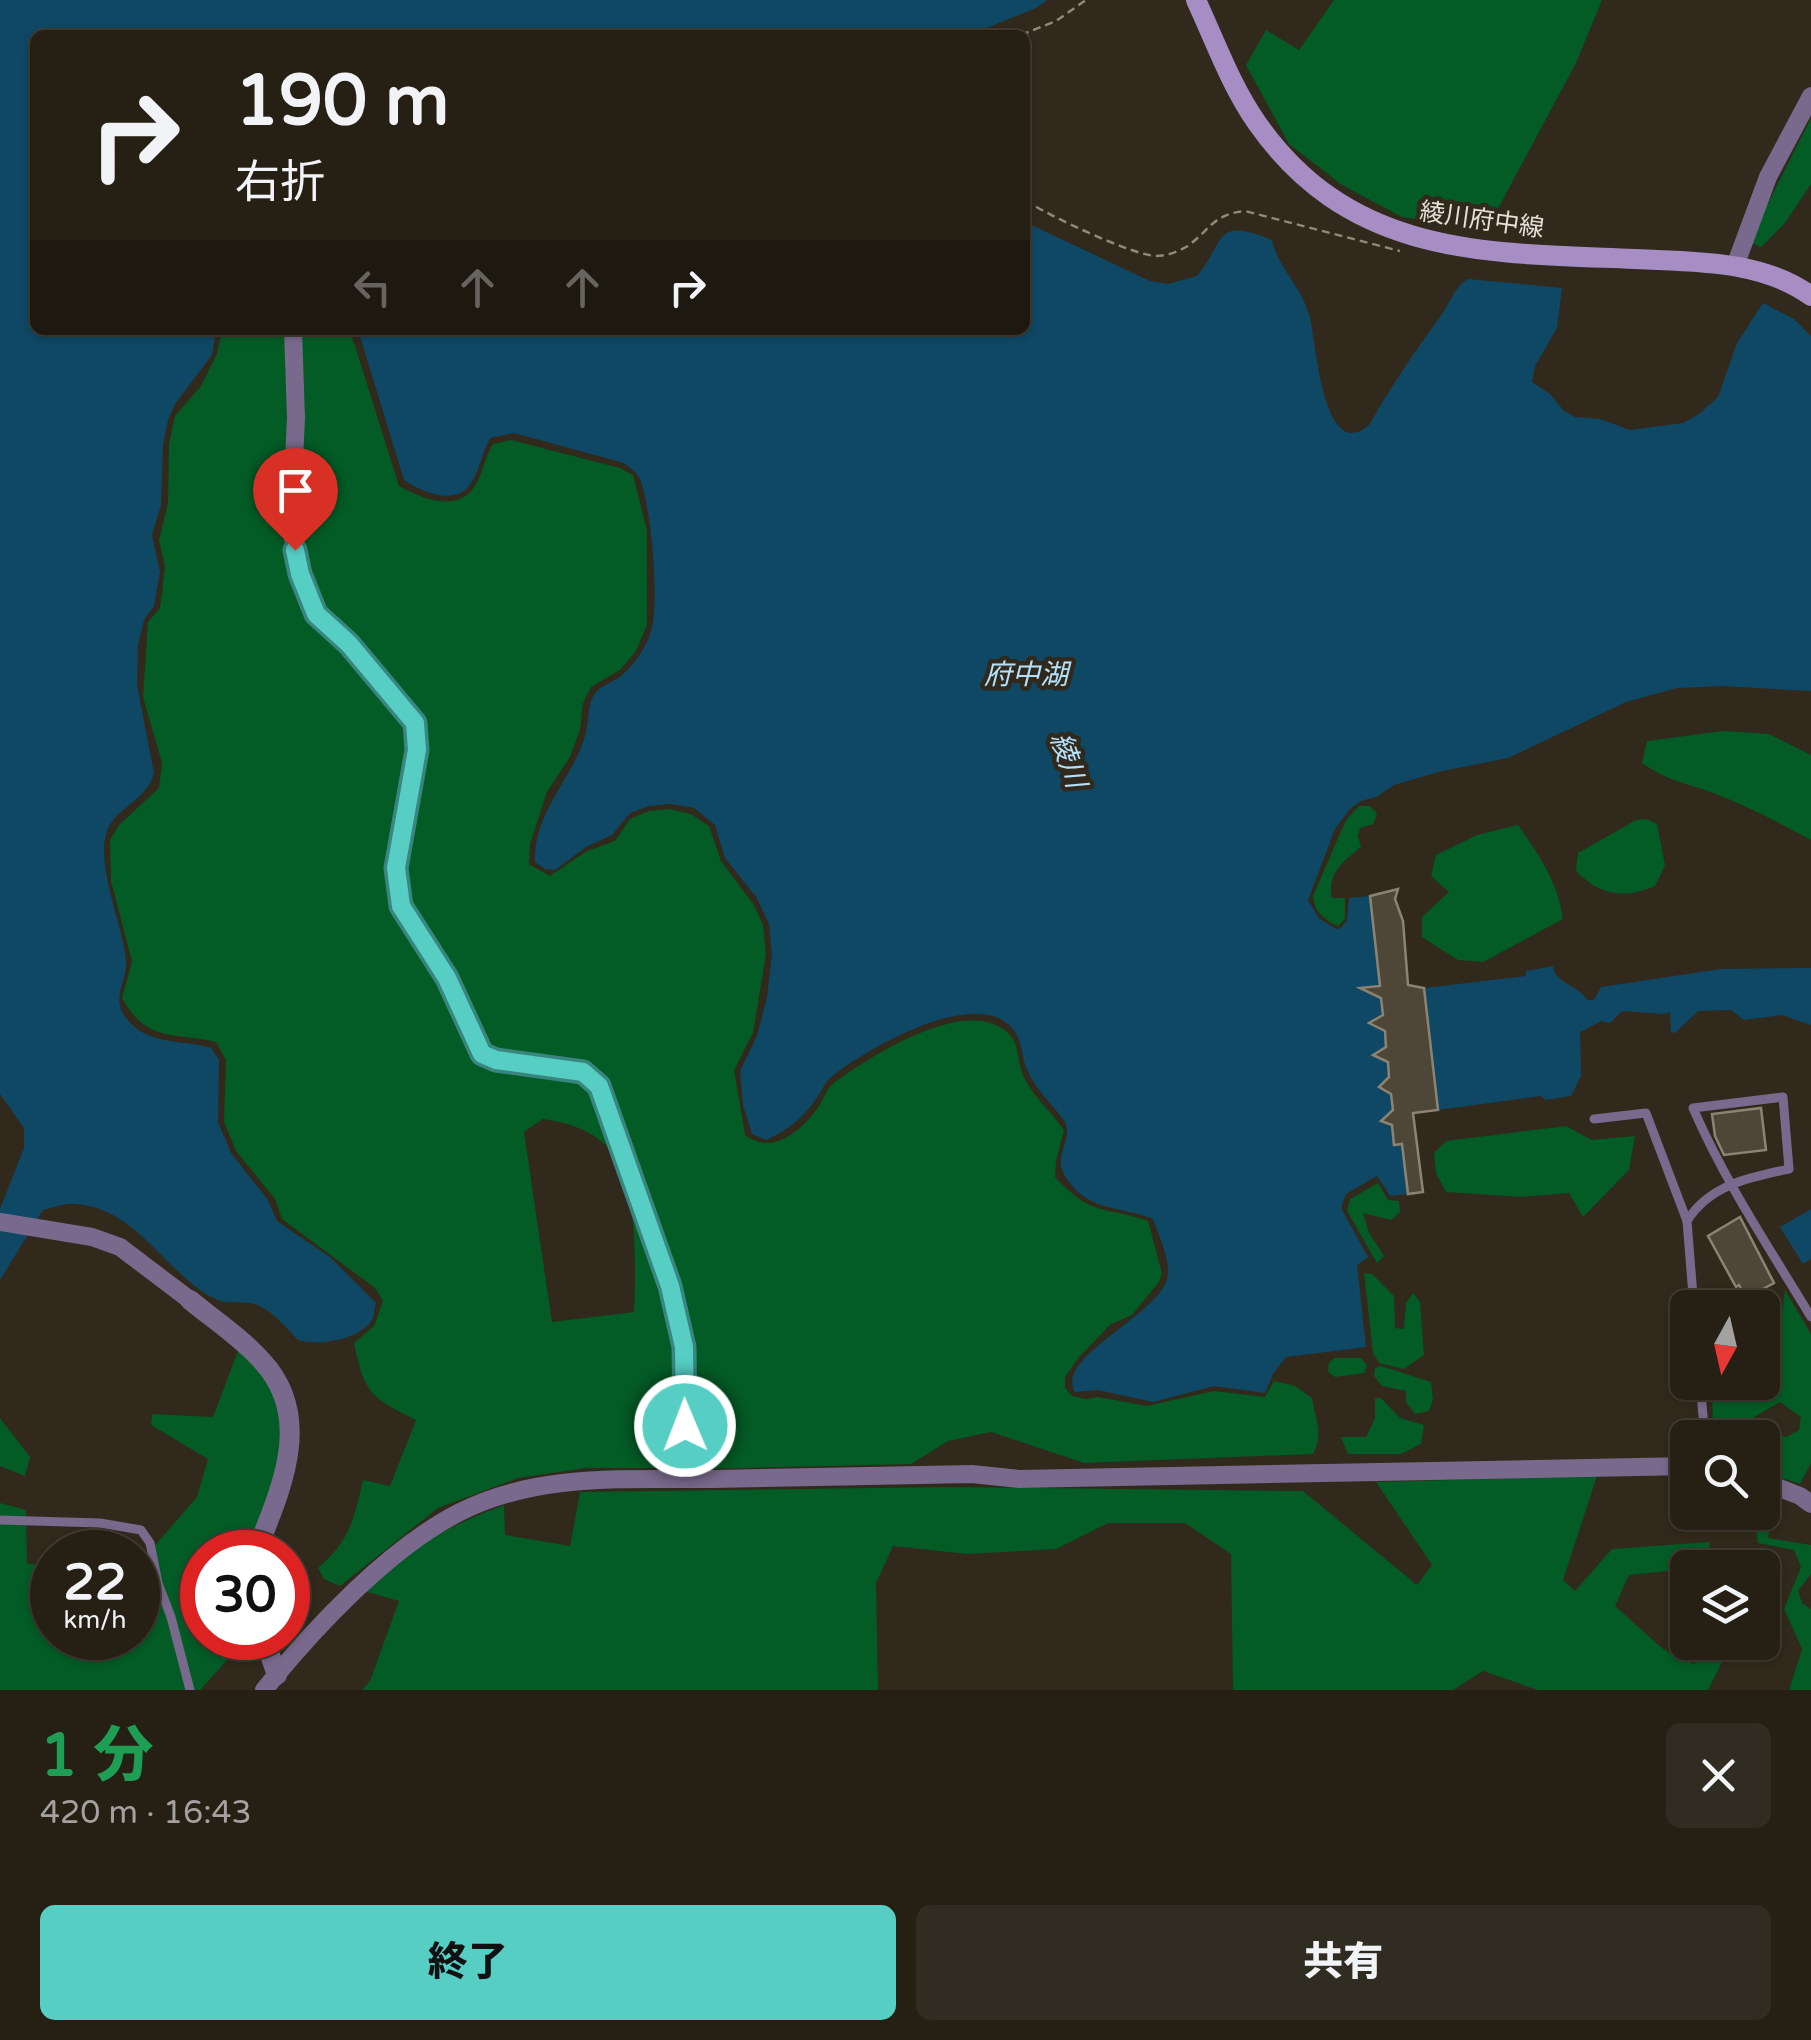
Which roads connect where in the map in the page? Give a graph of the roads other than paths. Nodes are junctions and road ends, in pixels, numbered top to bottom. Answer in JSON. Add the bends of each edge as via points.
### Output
{"nodes":[{"id":1,"x":1196,"y":0,"type":"edge"},
{"id":2,"x":1811,"y":96,"type":"edge"},
{"id":3,"x":1735,"y":266,"type":"junction"},
{"id":4,"x":1811,"y":296,"type":"edge"},
{"id":5,"x":293,"y":335,"type":"edge"},
{"id":6,"x":1594,"y":1119,"type":"dead end"},
{"id":7,"x":1731,"y":1184,"type":"junction"},
{"id":8,"x":1687,"y":1221,"type":"junction"},
{"id":9,"x":0,"y":1222,"type":"edge"},
{"id":10,"x":1693,"y":1290,"type":"edge"},
{"id":11,"x":190,"y":1300,"type":"joint"},
{"id":12,"x":1811,"y":1317,"type":"edge"},
{"id":13,"x":1670,"y":1466,"type":"edge"},
{"id":14,"x":685,"y":1479,"type":"junction"},
{"id":15,"x":1780,"y":1488,"type":"edge"},
{"id":16,"x":1811,"y":1504,"type":"edge"},
{"id":17,"x":0,"y":1520,"type":"edge"},
{"id":18,"x":264,"y":1530,"type":"edge"},
{"id":19,"x":269,"y":1660,"type":"edge"},
{"id":20,"x":274,"y":1685,"type":"edge"},
{"id":21,"x":190,"y":1690,"type":"edge"}],
"edges":[{"from":1,"to":3,"type":"main road","name":"綾川府中線","via":[[1256,122],[1300,174],[1361,218],[1499,252]]},
{"from":2,"to":3,"type":"street","via":[[1768,177]]},
{"from":3,"to":4,"type":"main road","name":"綾川府中線","via":[[1778,277]]},
{"from":5,"to":14,"type":"street","via":[[291,525],[300,574],[316,614],[415,723],[417,750],[396,868],[401,906],[447,978],[482,1054],[583,1072],[599,1086],[670,1286],[684,1347]]},
{"from":6,"to":8,"type":"lane","via":[[1646,1113]]},
{"from":7,"to":7,"type":"lane","via":[[1693,1108],[1783,1097],[1789,1169]]},
{"from":7,"to":8,"type":"lane","via":[[1697,1204]]},
{"from":7,"to":12,"type":"lane"},
{"from":8,"to":10,"type":"lane"},
{"from":9,"to":11,"type":"street","via":[[120,1247]]},
{"from":11,"to":18,"type":"street","via":[[263,1362],[283,1391],[289,1462]]},
{"from":13,"to":14,"type":"street"},
{"from":14,"to":20,"type":"street","via":[[582,1480],[534,1487],[462,1511],[391,1557]]},
{"from":15,"to":16,"type":"street"},
{"from":17,"to":21,"type":"lane","via":[[100,1522],[142,1530]]},
{"from":19,"to":20,"type":"street"}]}
